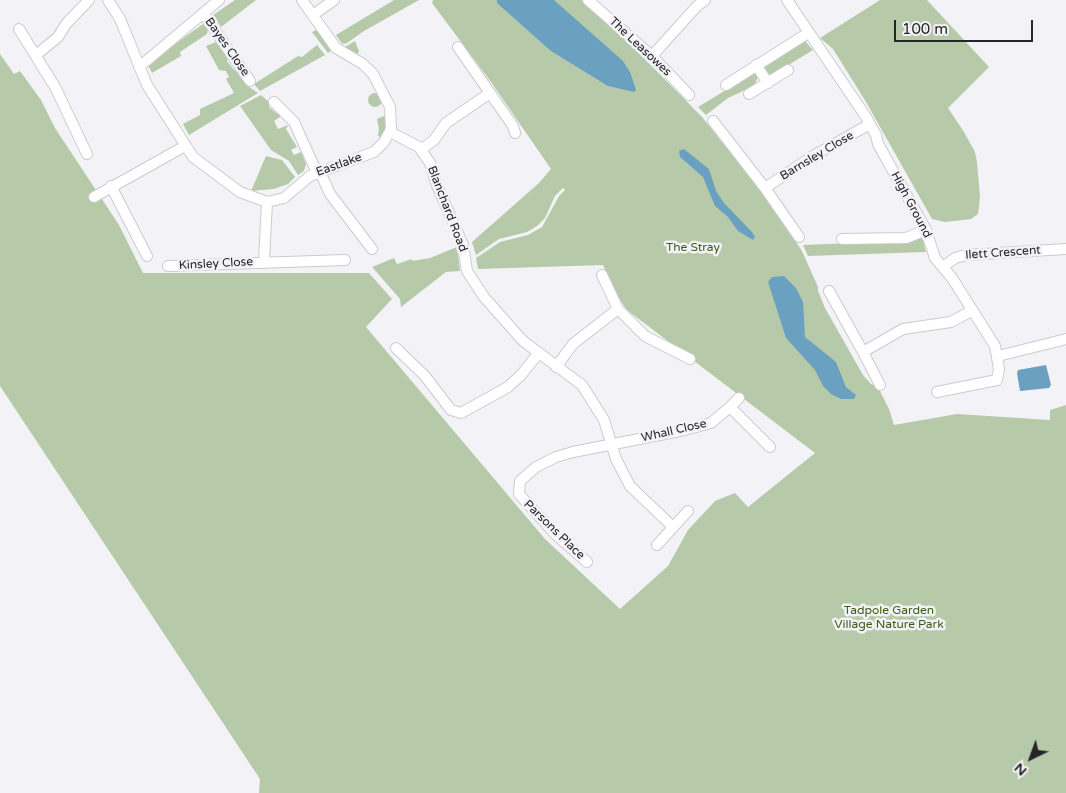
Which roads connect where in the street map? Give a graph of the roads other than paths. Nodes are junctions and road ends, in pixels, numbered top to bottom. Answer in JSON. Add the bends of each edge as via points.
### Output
{"nodes":[{"id":1,"x":89,"y":0,"type":"edge"},
{"id":2,"x":108,"y":0,"type":"edge"},
{"id":3,"x":302,"y":0,"type":"edge"},
{"id":4,"x":334,"y":0,"type":"edge"},
{"id":5,"x":588,"y":0,"type":"edge"},
{"id":6,"x":215,"y":1,"type":"edge"},
{"id":7,"x":701,"y":1,"type":"edge"},
{"id":8,"x":792,"y":2,"type":"edge"},
{"id":9,"x":203,"y":14,"type":"junction"},
{"id":10,"x":313,"y":15,"type":"junction"},
{"id":11,"x":19,"y":29,"type":"dead end"},
{"id":12,"x":808,"y":33,"type":"junction"},
{"id":13,"x":458,"y":47,"type":"dead end"},
{"id":14,"x":36,"y":55,"type":"junction"},
{"id":15,"x":652,"y":56,"type":"junction"},
{"id":16,"x":756,"y":65,"type":"junction"},
{"id":17,"x":139,"y":67,"type":"junction"},
{"id":18,"x":788,"y":70,"type":"dead end"},
{"id":19,"x":250,"y":81,"type":"dead end"},
{"id":20,"x":768,"y":82,"type":"junction"},
{"id":21,"x":726,"y":85,"type":"dead end"},
{"id":22,"x":490,"y":93,"type":"junction"},
{"id":23,"x":749,"y":94,"type":"dead end"},
{"id":24,"x":689,"y":95,"type":"dead end"},
{"id":25,"x":274,"y":102,"type":"dead end"},
{"id":26,"x":713,"y":121,"type":"dead end"},
{"id":27,"x":870,"y":124,"type":"junction"},
{"id":28,"x":390,"y":132,"type":"junction"},
{"id":29,"x":515,"y":133,"type":"dead end"},
{"id":30,"x":185,"y":146,"type":"junction"},
{"id":31,"x":422,"y":149,"type":"junction"},
{"id":32,"x":87,"y":154,"type":"dead end"},
{"id":33,"x":318,"y":172,"type":"junction"},
{"id":34,"x":111,"y":186,"type":"junction"},
{"id":35,"x":765,"y":188,"type":"junction"},
{"id":36,"x":94,"y":197,"type":"dead end"},
{"id":37,"x":267,"y":202,"type":"junction"},
{"id":38,"x":926,"y":230,"type":"junction"},
{"id":39,"x":799,"y":237,"type":"dead end"},
{"id":40,"x":842,"y":239,"type":"dead end"},
{"id":41,"x":372,"y":249,"type":"dead end"},
{"id":42,"x":1066,"y":249,"type":"edge"},
{"id":43,"x":147,"y":256,"type":"dead end"},
{"id":44,"x":345,"y":260,"type":"dead end"},
{"id":45,"x":264,"y":261,"type":"junction"},
{"id":46,"x":168,"y":266,"type":"dead end"},
{"id":47,"x":943,"y":267,"type":"junction"},
{"id":48,"x":602,"y":275,"type":"dead end"},
{"id":49,"x":829,"y":291,"type":"dead end"},
{"id":50,"x":618,"y":309,"type":"junction"},
{"id":51,"x":971,"y":311,"type":"junction"},
{"id":52,"x":1066,"y":339,"type":"edge"},
{"id":53,"x":396,"y":348,"type":"dead end"},
{"id":54,"x":864,"y":352,"type":"junction"},
{"id":55,"x":538,"y":354,"type":"junction"},
{"id":56,"x":998,"y":356,"type":"junction"},
{"id":57,"x":690,"y":359,"type":"dead end"},
{"id":58,"x":556,"y":367,"type":"junction"},
{"id":59,"x":880,"y":385,"type":"dead end"},
{"id":60,"x":937,"y":392,"type":"dead end"},
{"id":61,"x":739,"y":398,"type":"dead end"},
{"id":62,"x":730,"y":407,"type":"junction"},
{"id":63,"x":612,"y":445,"type":"junction"},
{"id":64,"x":770,"y":447,"type":"dead end"},
{"id":65,"x":688,"y":511,"type":"dead end"},
{"id":66,"x":673,"y":527,"type":"junction"},
{"id":67,"x":657,"y":545,"type":"dead end"},
{"id":68,"x":587,"y":562,"type":"dead end"}],
"edges":[{"from":1,"to":14,"type":"street","via":[[66,24],[58,38]]},
{"from":2,"to":17,"type":"street","via":[[120,18]]},
{"from":3,"to":10,"type":"street"},
{"from":4,"to":10,"type":"street"},
{"from":5,"to":15,"type":"street","name":"The Leasowes"},
{"from":6,"to":9,"type":"street"},
{"from":7,"to":15,"type":"street"},
{"from":8,"to":12,"type":"street","name":"High Ground"},
{"from":9,"to":17,"type":"street"},
{"from":9,"to":19,"type":"street","name":"Bayes Close"},
{"from":10,"to":28,"type":"street","via":[[336,48],[373,74],[390,106]]},
{"from":11,"to":14,"type":"street"},
{"from":12,"to":16,"type":"street"},
{"from":12,"to":27,"type":"street","name":"High Ground"},
{"from":13,"to":22,"type":"street"},
{"from":14,"to":32,"type":"street","via":[[62,100]]},
{"from":15,"to":24,"type":"street","name":"The Leasowes"},
{"from":16,"to":20,"type":"street"},
{"from":16,"to":21,"type":"street"},
{"from":17,"to":30,"type":"street"},
{"from":18,"to":20,"type":"street"},
{"from":20,"to":23,"type":"street"},
{"from":22,"to":29,"type":"street"},
{"from":22,"to":31,"type":"street","via":[[450,121]]},
{"from":25,"to":33,"type":"street","via":[[294,122]]},
{"from":26,"to":35,"type":"street"},
{"from":27,"to":35,"type":"street","name":"Barnsley Close"},
{"from":27,"to":38,"type":"street","name":"High Ground"},
{"from":28,"to":31,"type":"street"},
{"from":28,"to":33,"type":"street","name":"Eastlake","via":[[374,152]]},
{"from":30,"to":34,"type":"street"},
{"from":30,"to":37,"type":"street","via":[[205,167],[240,192]]},
{"from":31,"to":55,"type":"street","name":"Blanchard Road","via":[[433,167],[436,183],[463,245],[468,274],[517,335]]},
{"from":33,"to":37,"type":"street","name":"Eastlake","via":[[284,198]]},
{"from":33,"to":41,"type":"street","via":[[330,194]]},
{"from":34,"to":36,"type":"street"},
{"from":34,"to":43,"type":"street"},
{"from":35,"to":39,"type":"street"},
{"from":37,"to":45,"type":"street","name":"Kinsley Close"},
{"from":38,"to":40,"type":"street","via":[[906,238]]},
{"from":38,"to":47,"type":"street","name":"High Ground","via":[[934,256]]},
{"from":42,"to":47,"type":"street","name":"Ilett Crescent","via":[[966,255]]},
{"from":44,"to":45,"type":"street","name":"Kinsley Close"},
{"from":45,"to":46,"type":"street","name":"Kinsley Close"},
{"from":47,"to":51,"type":"street","name":"High Ground"},
{"from":48,"to":50,"type":"street"},
{"from":49,"to":54,"type":"street"},
{"from":50,"to":57,"type":"street","via":[[650,340]]},
{"from":50,"to":58,"type":"street","via":[[573,344]]},
{"from":51,"to":54,"type":"street","via":[[952,322],[903,329]]},
{"from":51,"to":56,"type":"street","name":"High Ground","via":[[990,335]]},
{"from":52,"to":56,"type":"street"},
{"from":53,"to":55,"type":"street","via":[[425,376],[451,410],[461,413],[508,387]]},
{"from":54,"to":59,"type":"street"},
{"from":55,"to":58,"type":"street","name":"Blanchard Road"},
{"from":56,"to":60,"type":"street","name":"High Ground","via":[[999,374],[994,382]]},
{"from":58,"to":63,"type":"street","name":"Blanchard Road","via":[[576,380],[592,399],[604,420]]},
{"from":61,"to":62,"type":"street","name":"Whall Close"},
{"from":62,"to":63,"type":"street","name":"Whall Close","via":[[711,423]]},
{"from":62,"to":64,"type":"street"},
{"from":63,"to":66,"type":"street","name":"Blanchard Road","via":[[630,486]]},
{"from":63,"to":68,"type":"street","name":"Parsons Place","via":[[550,460],[523,478],[518,488],[518,494],[526,503]]},
{"from":65,"to":66,"type":"street"},
{"from":66,"to":67,"type":"street"}]}
